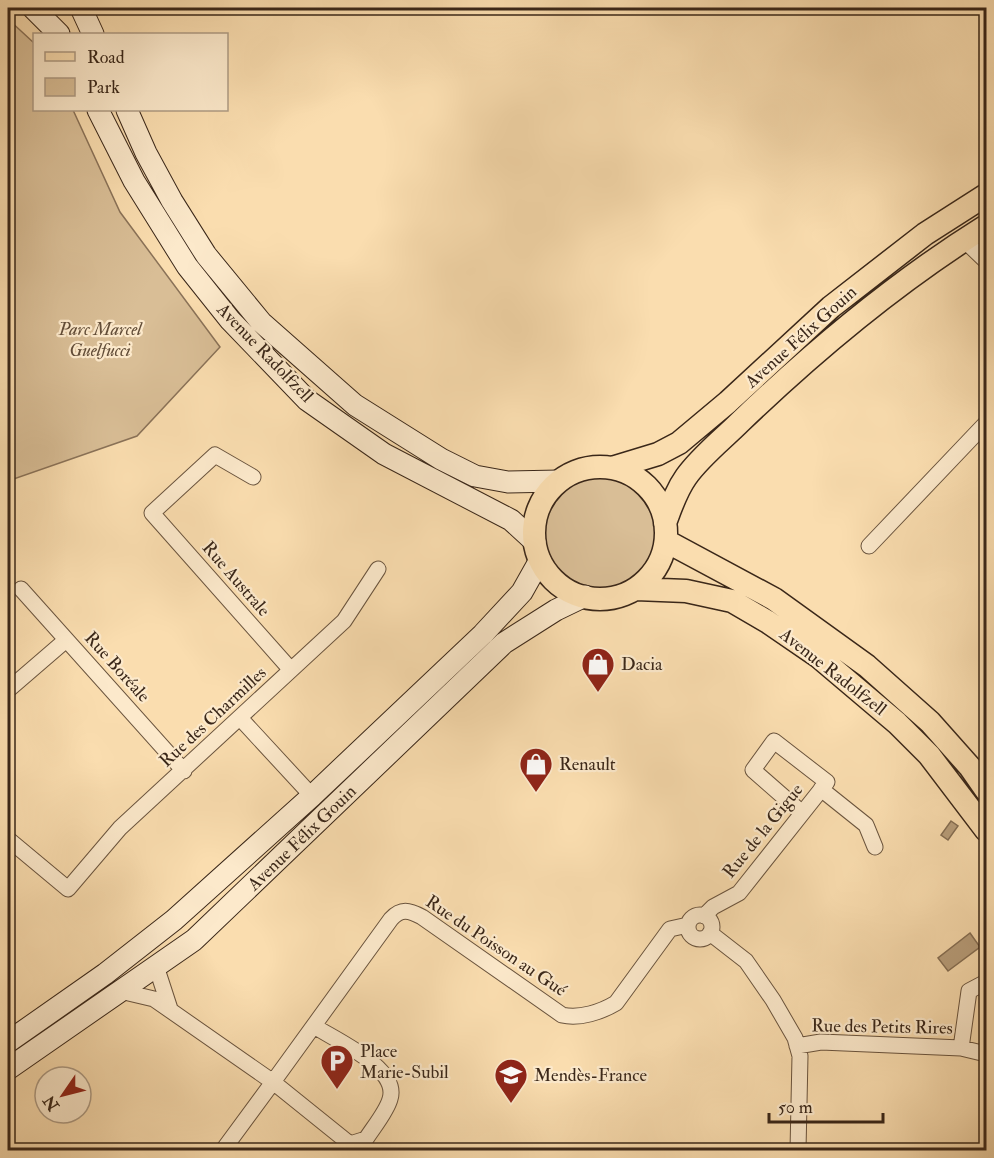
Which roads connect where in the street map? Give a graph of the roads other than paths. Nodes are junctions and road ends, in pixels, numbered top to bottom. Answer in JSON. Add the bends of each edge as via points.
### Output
{"nodes":[{"id":1,"x":33,"y":8,"type":"edge"},
{"id":2,"x":81,"y":8,"type":"edge"},
{"id":3,"x":58,"y":33,"type":"edge"},
{"id":4,"x":93,"y":33,"type":"edge"},
{"id":5,"x":98,"y":111,"type":"edge"},
{"id":6,"x":127,"y":111,"type":"edge"},
{"id":7,"x":987,"y":195,"type":"edge"},
{"id":8,"x":987,"y":226,"type":"edge"},
{"id":9,"x":964,"y":240,"type":"junction"},
{"id":10,"x":987,"y":261,"type":"edge"},
{"id":11,"x":987,"y":423,"type":"edge"},
{"id":12,"x":612,"y":468,"type":"junction"},
{"id":13,"x":253,"y":477,"type":"dead end"},
{"id":14,"x":559,"y":482,"type":"junction"},
{"id":15,"x":665,"y":532,"type":"junction"},
{"id":16,"x":869,"y":546,"type":"dead end"},
{"id":17,"x":538,"y":551,"type":"junction"},
{"id":18,"x":378,"y":569,"type":"dead end"},
{"id":19,"x":21,"y":589,"type":"dead end"},
{"id":20,"x":636,"y":589,"type":"junction"},
{"id":21,"x":585,"y":596,"type":"junction"},
{"id":22,"x":66,"y":640,"type":"junction"},
{"id":23,"x":291,"y":670,"type":"junction"},
{"id":24,"x":8,"y":690,"type":"edge"},
{"id":25,"x":240,"y":718,"type":"junction"},
{"id":26,"x":184,"y":771,"type":"junction"},
{"id":27,"x":821,"y":789,"type":"junction"},
{"id":28,"x":987,"y":790,"type":"edge"},
{"id":29,"x":312,"y":796,"type":"junction"},
{"id":30,"x":802,"y":813,"type":"junction"},
{"id":31,"x":987,"y":830,"type":"edge"},
{"id":32,"x":8,"y":839,"type":"edge"},
{"id":33,"x":875,"y":847,"type":"dead end"},
{"id":34,"x":704,"y":916,"type":"junction"},
{"id":35,"x":688,"y":926,"type":"junction"},
{"id":36,"x":710,"y":933,"type":"junction"},
{"id":37,"x":156,"y":966,"type":"junction"},
{"id":38,"x":987,"y":982,"type":"edge"},
{"id":39,"x":120,"y":991,"type":"junction"},
{"id":40,"x":170,"y":1008,"type":"junction"},
{"id":41,"x":314,"y":1026,"type":"junction"},
{"id":42,"x":8,"y":1042,"type":"edge"},
{"id":43,"x":797,"y":1046,"type":"junction"},
{"id":44,"x":961,"y":1048,"type":"junction"},
{"id":45,"x":987,"y":1054,"type":"edge"},
{"id":46,"x":8,"y":1069,"type":"edge"},
{"id":47,"x":273,"y":1082,"type":"junction"},
{"id":48,"x":223,"y":1150,"type":"edge"},
{"id":49,"x":798,"y":1150,"type":"edge"}],
"edges":[{"from":1,"to":3,"type":"main road"},
{"from":2,"to":4,"type":"main road"},
{"from":5,"to":17,"type":"main road","name":"Avenue Radolfzell","via":[[134,182],[188,266],[230,320],[307,400],[384,454],[511,520]]},
{"from":6,"to":14,"type":"main road","name":"Avenue Radolfzell","via":[[172,201],[206,255],[261,322],[355,405],[475,476],[508,482]]},
{"from":7,"to":12,"type":"main road","name":"Avenue Félix Gouin","via":[[925,234],[831,307],[679,443]]},
{"from":8,"to":9,"type":"main road","name":"Avenue Félix Gouin"},
{"from":9,"to":10,"type":"street"},
{"from":9,"to":15,"type":"main road","name":"Avenue Félix Gouin","via":[[849,326],[759,404],[687,476],[674,499]]},
{"from":11,"to":16,"type":"street"},
{"from":12,"to":14,"type":"main road","via":[[593,467]]},
{"from":12,"to":15,"type":"main road","via":[[637,478],[656,497]]},
{"from":13,"to":23,"type":"street","name":"Rue Australe","via":[[215,455],[152,513]]},
{"from":14,"to":17,"type":"main road","via":[[539,508],[535,525]]},
{"from":15,"to":20,"type":"main road","via":[[663,555]]},
{"from":15,"to":28,"type":"main road","name":"Avenue Radolfzell","via":[[774,599],[867,666],[930,722]]},
{"from":17,"to":21,"type":"main road","via":[[559,584]]},
{"from":17,"to":29,"type":"main road","name":"Avenue Félix Gouin","via":[[522,592]]},
{"from":18,"to":23,"type":"street","name":"Rue des Charmilles","via":[[344,621]]},
{"from":19,"to":22,"type":"street","name":"Rue Boréale"},
{"from":20,"to":21,"type":"main road","via":[[608,598]]},
{"from":20,"to":31,"type":"main road","name":"Avenue Radolfzell","via":[[686,591],[732,601],[777,627],[854,685],[913,739]]},
{"from":21,"to":37,"type":"main road","name":"Avenue Félix Gouin","via":[[504,643],[202,932]]},
{"from":22,"to":24,"type":"street"},
{"from":22,"to":26,"type":"street","name":"Rue Boréale"},
{"from":23,"to":25,"type":"street","name":"Rue des Charmilles"},
{"from":25,"to":26,"type":"street","name":"Rue des Charmilles"},
{"from":25,"to":29,"type":"street"},
{"from":26,"to":32,"type":"street","name":"Rue des Charmilles","via":[[120,828],[68,889]]},
{"from":27,"to":30,"type":"street","name":"Rue de la Gigue"},
{"from":27,"to":30,"type":"street","via":[[827,782],[774,741],[753,770]]},
{"from":27,"to":33,"type":"street","via":[[866,825]]},
{"from":29,"to":42,"type":"main road","name":"Avenue Félix Gouin","via":[[174,920]]},
{"from":30,"to":34,"type":"street","name":"Rue de la Gigue","via":[[739,893]]},
{"from":34,"to":35,"type":"street","via":[[695,916]]},
{"from":34,"to":36,"type":"street","via":[[711,924]]},
{"from":35,"to":36,"type":"street","via":[[695,938],[705,938]]},
{"from":35,"to":41,"type":"street","name":"Rue du Poisson au Gué","via":[[670,929],[616,1003],[573,1018],[562,1015],[422,917],[404,911],[391,919]]},
{"from":36,"to":43,"type":"street","via":[[746,962],[773,1000]]},
{"from":37,"to":39,"type":"main road","name":"Avenue Félix Gouin"},
{"from":37,"to":40,"type":"street"},
{"from":38,"to":44,"type":"street","name":"Rue des Petits Rires","via":[[969,991]]},
{"from":39,"to":40,"type":"street","via":[[154,999]]},
{"from":39,"to":46,"type":"main road","name":"Avenue Félix Gouin"},
{"from":40,"to":47,"type":"street"},
{"from":41,"to":47,"type":"street","name":"Rue du Poisson au Gué"},
{"from":41,"to":47,"type":"street","via":[[376,1065],[389,1079],[391,1098],[366,1139],[350,1144]]},
{"from":43,"to":44,"type":"street","name":"Rue des Petits Rires","via":[[821,1042]]},
{"from":43,"to":49,"type":"street"},
{"from":44,"to":45,"type":"street"},
{"from":47,"to":48,"type":"street","name":"Rue du Poisson au Gué"}]}
